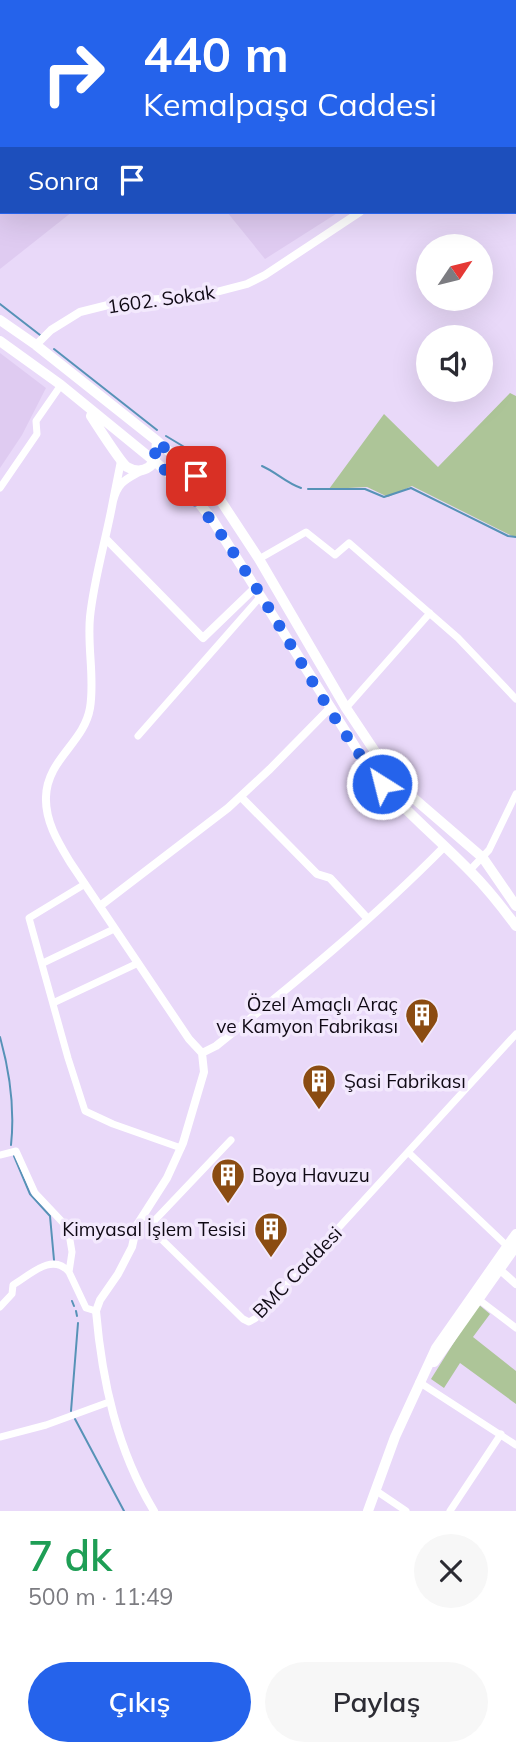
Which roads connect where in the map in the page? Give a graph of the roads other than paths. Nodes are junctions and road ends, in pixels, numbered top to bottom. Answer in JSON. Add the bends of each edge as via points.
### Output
{"nodes":[{"id":1,"x":357,"y":214,"type":"edge"},
{"id":2,"x":0,"y":320,"type":"edge"},
{"id":3,"x":0,"y":341,"type":"edge"},
{"id":4,"x":36,"y":345,"type":"junction"},
{"id":5,"x":61,"y":385,"type":"junction"},
{"id":6,"x":78,"y":400,"type":"junction"},
{"id":7,"x":124,"y":438,"type":"junction"},
{"id":8,"x":152,"y":438,"type":"junction"},
{"id":9,"x":120,"y":458,"type":"junction"},
{"id":10,"x":154,"y":461,"type":"junction"},
{"id":11,"x":144,"y":470,"type":"junction"},
{"id":12,"x":0,"y":488,"type":"edge"},
{"id":13,"x":113,"y":501,"type":"junction"},
{"id":14,"x":106,"y":539,"type":"junction"},
{"id":15,"x":260,"y":559,"type":"junction"},
{"id":16,"x":259,"y":591,"type":"junction"},
{"id":17,"x":430,"y":613,"type":"junction"},
{"id":18,"x":516,"y":699,"type":"edge"},
{"id":19,"x":330,"y":708,"type":"junction"},
{"id":20,"x":346,"y":708,"type":"junction"},
{"id":21,"x":138,"y":736,"type":"dead end"},
{"id":22,"x":516,"y":794,"type":"edge"},
{"id":23,"x":241,"y":797,"type":"junction"},
{"id":24,"x":444,"y":847,"type":"junction"},
{"id":25,"x":483,"y":858,"type":"junction"},
{"id":26,"x":470,"y":870,"type":"junction"},
{"id":27,"x":85,"y":884,"type":"junction"},
{"id":28,"x":100,"y":906,"type":"junction"},
{"id":29,"x":516,"y":906,"type":"edge"},
{"id":30,"x":368,"y":919,"type":"junction"},
{"id":31,"x":516,"y":926,"type":"edge"},
{"id":32,"x":114,"y":929,"type":"junction"},
{"id":33,"x":43,"y":964,"type":"junction"},
{"id":34,"x":136,"y":964,"type":"junction"},
{"id":35,"x":53,"y":1003,"type":"junction"},
{"id":36,"x":516,"y":1034,"type":"edge"},
{"id":37,"x":202,"y":1053,"type":"junction"},
{"id":38,"x":231,"y":1140,"type":"dead end"},
{"id":39,"x":181,"y":1148,"type":"junction"},
{"id":40,"x":409,"y":1153,"type":"junction"},
{"id":41,"x":0,"y":1155,"type":"edge"},
{"id":42,"x":516,"y":1234,"type":"edge"},
{"id":43,"x":511,"y":1246,"type":"edge"},
{"id":44,"x":499,"y":1269,"type":"junction"},
{"id":45,"x":69,"y":1272,"type":"junction"},
{"id":46,"x":516,"y":1284,"type":"edge"},
{"id":47,"x":478,"y":1299,"type":"junction"},
{"id":48,"x":0,"y":1307,"type":"edge"},
{"id":49,"x":96,"y":1311,"type":"junction"},
{"id":50,"x":516,"y":1328,"type":"edge"},
{"id":51,"x":419,"y":1382,"type":"junction"},
{"id":52,"x":109,"y":1402,"type":"junction"},
{"id":53,"x":501,"y":1434,"type":"junction"},
{"id":54,"x":0,"y":1437,"type":"edge"},
{"id":55,"x":516,"y":1445,"type":"edge"},
{"id":56,"x":375,"y":1490,"type":"junction"},
{"id":57,"x":154,"y":1511,"type":"edge"},
{"id":58,"x":368,"y":1511,"type":"edge"},
{"id":59,"x":406,"y":1511,"type":"edge"},
{"id":60,"x":450,"y":1511,"type":"edge"}],
"edges":[{"from":1,"to":4,"type":"street","name":"1602. Sokak","via":[[247,284],[197,297],[124,301],[80,312]]},
{"from":2,"to":4,"type":"main road"},
{"from":3,"to":5,"type":"main road"},
{"from":4,"to":8,"type":"main road"},
{"from":5,"to":6,"type":"main road"},
{"from":5,"to":12,"type":"street","via":[[36,421],[37,434]]},
{"from":6,"to":7,"type":"main road"},
{"from":6,"to":9,"type":"main road"},
{"from":7,"to":8,"type":"main road","via":[[136,432]]},
{"from":7,"to":9,"type":"main road"},
{"from":7,"to":10,"type":"main road"},
{"from":8,"to":10,"type":"main road"},
{"from":8,"to":15,"type":"main road","via":[[215,492]]},
{"from":9,"to":11,"type":"main road","via":[[131,469]]},
{"from":9,"to":13,"type":"street"},
{"from":10,"to":11,"type":"main road"},
{"from":10,"to":16,"type":"main road","via":[[188,490],[212,519]]},
{"from":11,"to":13,"type":"street","via":[[122,482]]},
{"from":13,"to":14,"type":"street"},
{"from":14,"to":16,"type":"street","via":[[203,638]]},
{"from":14,"to":27,"type":"street","via":[[90,618],[90,707],[86,723],[51,771],[46,799],[56,839]]},
{"from":15,"to":17,"type":"street","via":[[306,531],[335,555],[349,543]]},
{"from":15,"to":20,"type":"main road"},
{"from":16,"to":19,"type":"main road"},
{"from":16,"to":21,"type":"street"},
{"from":17,"to":18,"type":"street"},
{"from":17,"to":20,"type":"street"},
{"from":19,"to":23,"type":"street"},
{"from":19,"to":24,"type":"main road","via":[[394,799]]},
{"from":20,"to":25,"type":"main road","via":[[396,783]]},
{"from":22,"to":25,"type":"street"},
{"from":23,"to":28,"type":"street"},
{"from":23,"to":30,"type":"street"},
{"from":24,"to":26,"type":"main road"},
{"from":24,"to":30,"type":"street"},
{"from":25,"to":26,"type":"street"},
{"from":25,"to":29,"type":"main road"},
{"from":26,"to":31,"type":"main road"},
{"from":27,"to":28,"type":"street"},
{"from":27,"to":33,"type":"street","via":[[29,918]]},
{"from":28,"to":32,"type":"street"},
{"from":30,"to":37,"type":"street","via":[[238,1029]]},
{"from":32,"to":33,"type":"street"},
{"from":32,"to":34,"type":"street"},
{"from":33,"to":35,"type":"street"},
{"from":34,"to":35,"type":"street"},
{"from":34,"to":37,"type":"street"},
{"from":35,"to":39,"type":"street","via":[[85,1111]]},
{"from":36,"to":40,"type":"street","name":"BMC Caddesi"},
{"from":37,"to":39,"type":"street","via":[[204,1072]]},
{"from":38,"to":40,"type":"street","name":"BMC Caddesi","via":[[151,1229],[249,1322]]},
{"from":39,"to":49,"type":"street"},
{"from":40,"to":43,"type":"street"},
{"from":41,"to":45,"type":"street","via":[[16,1151],[35,1193],[68,1228]]},
{"from":42,"to":43,"type":"main road"},
{"from":43,"to":44,"type":"main road"},
{"from":43,"to":51,"type":"main road","via":[[436,1348]]},
{"from":44,"to":46,"type":"street"},
{"from":44,"to":47,"type":"main road"},
{"from":45,"to":48,"type":"street","via":[[57,1263],[39,1268],[13,1285],[12,1294]]},
{"from":45,"to":49,"type":"street","via":[[86,1308]]},
{"from":47,"to":50,"type":"street"},
{"from":47,"to":51,"type":"main road"},
{"from":49,"to":52,"type":"street"},
{"from":51,"to":53,"type":"street"},
{"from":51,"to":56,"type":"main road"},
{"from":52,"to":54,"type":"street"},
{"from":52,"to":57,"type":"street","via":[[134,1475]]},
{"from":53,"to":55,"type":"street"},
{"from":53,"to":60,"type":"street"},
{"from":56,"to":58,"type":"main road"},
{"from":56,"to":59,"type":"street"}]}
